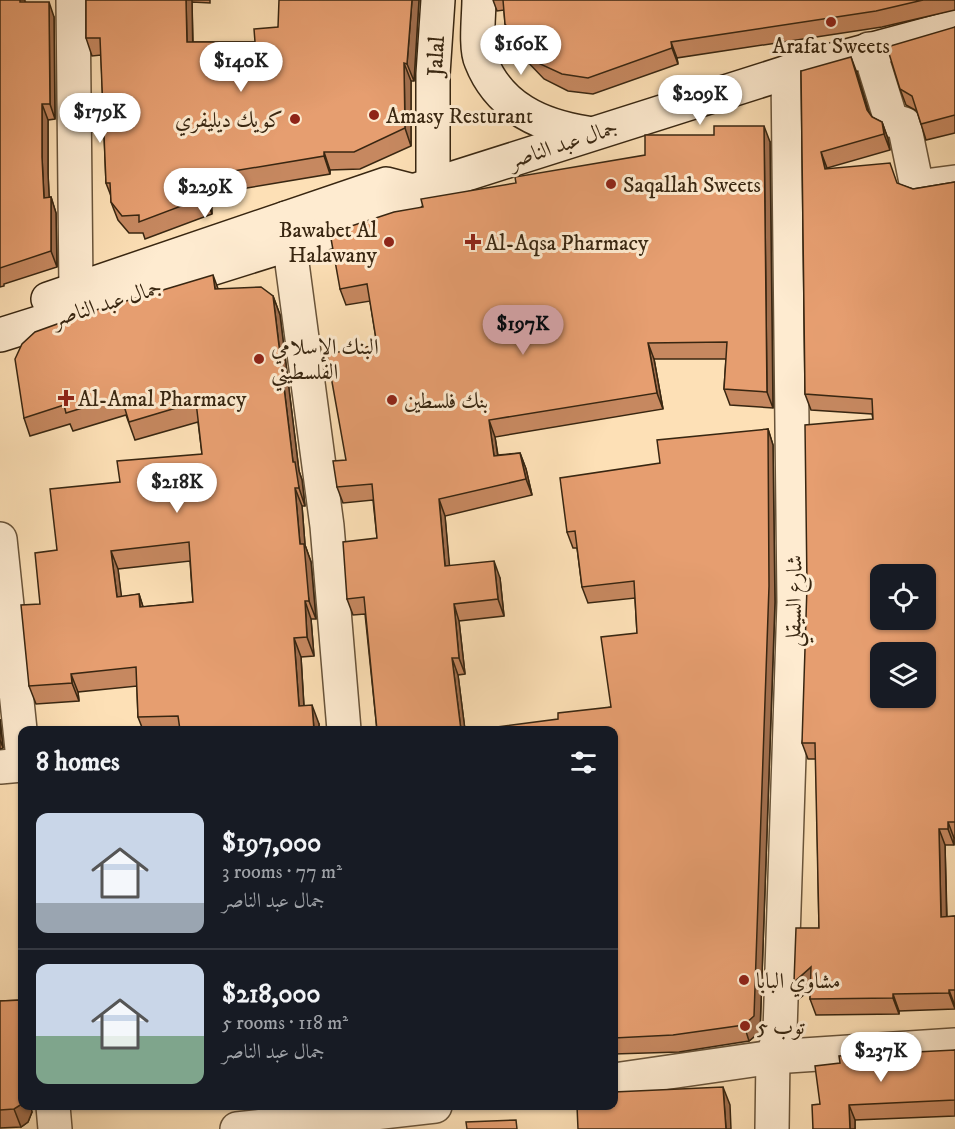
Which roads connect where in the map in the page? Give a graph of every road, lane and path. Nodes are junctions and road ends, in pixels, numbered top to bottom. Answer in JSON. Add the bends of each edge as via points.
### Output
{"nodes":[{"id":1,"x":73,"y":0,"type":"edge"},
{"id":2,"x":438,"y":0,"type":"edge"},
{"id":3,"x":479,"y":0,"type":"edge"},
{"id":4,"x":955,"y":27,"type":"edge"},
{"id":5,"x":869,"y":49,"type":"junction"},
{"id":6,"x":788,"y":72,"type":"junction"},
{"id":7,"x":588,"y":134,"type":"junction"},
{"id":8,"x":955,"y":182,"type":"edge"},
{"id":9,"x":423,"y":188,"type":"junction"},
{"id":10,"x":288,"y":232,"type":"junction"},
{"id":11,"x":76,"y":289,"type":"junction"},
{"id":12,"x":0,"y":317,"type":"edge"},
{"id":13,"x":0,"y":335,"type":"edge"},
{"id":14,"x":0,"y":539,"type":"edge"},
{"id":15,"x":20,"y":726,"type":"edge"},
{"id":16,"x":344,"y":726,"type":"edge"},
{"id":17,"x":18,"y":765,"type":"edge"},
{"id":18,"x":0,"y":767,"type":"edge"},
{"id":19,"x":955,"y":1045,"type":"edge"},
{"id":20,"x":773,"y":1057,"type":"junction"},
{"id":21,"x":618,"y":1079,"type":"edge"},
{"id":22,"x":53,"y":1110,"type":"edge"},
{"id":23,"x":378,"y":1110,"type":"edge"},
{"id":24,"x":55,"y":1129,"type":"edge"},
{"id":25,"x":237,"y":1129,"type":"edge"},
{"id":26,"x":772,"y":1129,"type":"edge"}],
"edges":[{"from":1,"to":11,"type":"street"},
{"from":2,"to":9,"type":"street","name":"Jalal"},
{"from":3,"to":7,"type":"street","name":"Jalal","via":[[480,59],[499,90],[518,110],[546,125]]},
{"from":4,"to":5,"type":"street","name":"جمال عبد الناصر"},
{"from":5,"to":6,"type":"street","name":"جمال عبد الناصر"},
{"from":5,"to":8,"type":"street","via":[[891,120],[904,124],[917,187]]},
{"from":6,"to":7,"type":"street","name":"جمال عبد الناصر"},
{"from":6,"to":20,"type":"street","name":"شارع السيقلي","via":[[794,602],[780,1031]]},
{"from":7,"to":9,"type":"street","name":"جمال عبد الناصر"},
{"from":9,"to":10,"type":"street","name":"جمال عبد الناصر","via":[[386,184]]},
{"from":10,"to":11,"type":"street","name":"جمال عبد الناصر"},
{"from":10,"to":13,"type":"street","name":"جمال عبد الناصر"},
{"from":10,"to":16,"type":"street","via":[[327,526]]},
{"from":11,"to":12,"type":"street","name":"جمال عبد الناصر"},
{"from":14,"to":15,"type":"street"},
{"from":17,"to":18,"type":"street"},
{"from":19,"to":20,"type":"street"},
{"from":20,"to":21,"type":"street"},
{"from":20,"to":26,"type":"street","name":"شارع السيقلي"},
{"from":22,"to":24,"type":"street"},
{"from":23,"to":25,"type":"street"}]}
